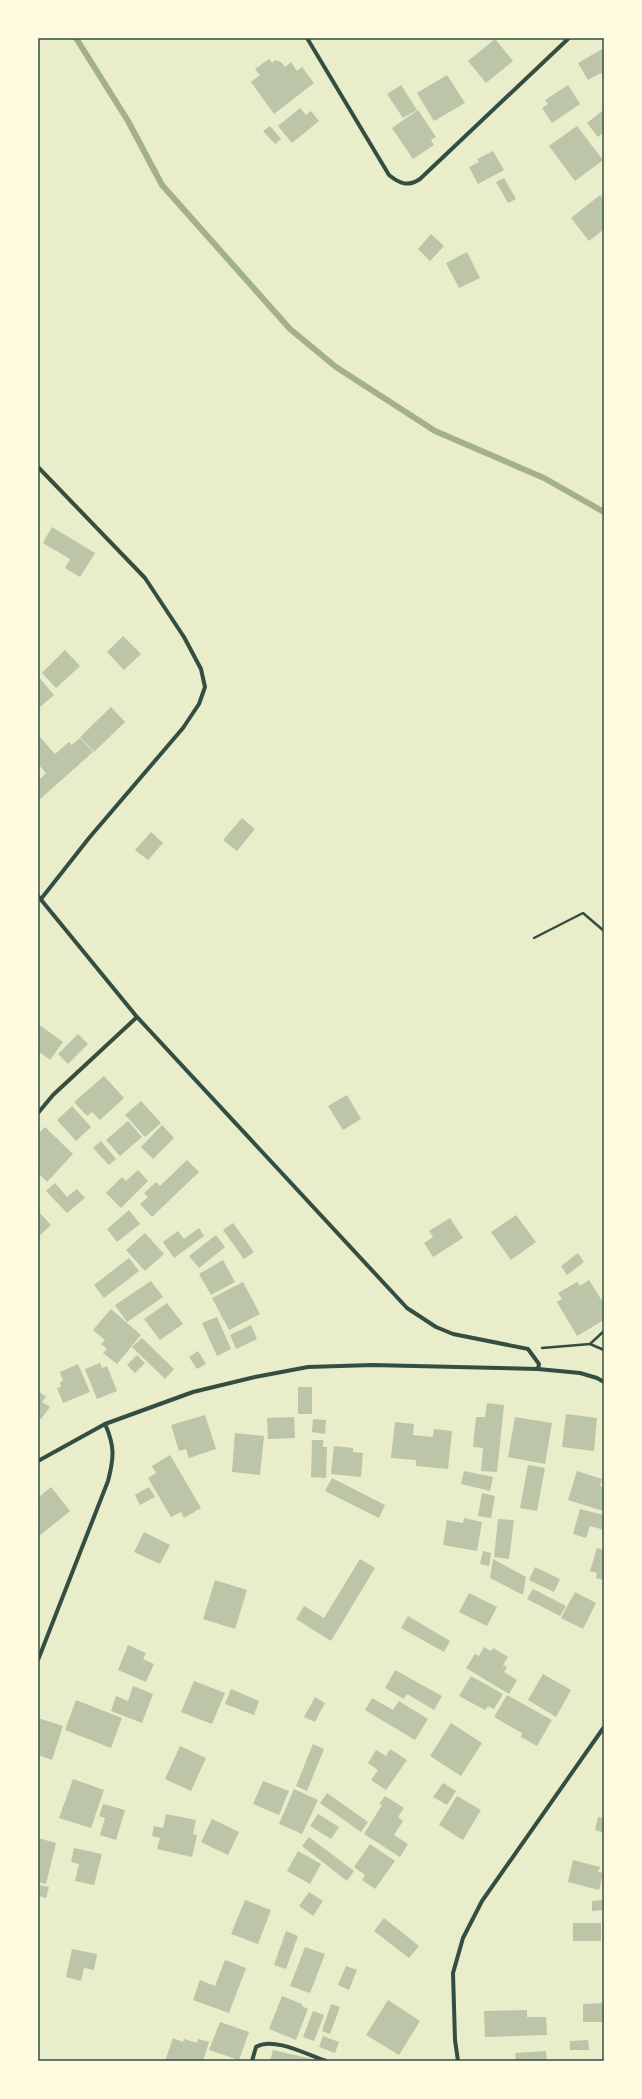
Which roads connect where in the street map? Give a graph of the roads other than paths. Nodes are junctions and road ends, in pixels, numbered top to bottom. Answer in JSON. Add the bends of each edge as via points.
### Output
{"nodes":[{"id":1,"x":307,"y":38,"type":"edge"},
{"id":2,"x":569,"y":38,"type":"edge"},
{"id":3,"x":38,"y":467,"type":"edge"},
{"id":4,"x":39,"y":898,"type":"edge"},
{"id":5,"x":137,"y":1017,"type":"junction"},
{"id":6,"x":38,"y":1113,"type":"edge"},
{"id":7,"x":538,"y":1369,"type":"junction"},
{"id":8,"x":604,"y":1382,"type":"edge"},
{"id":9,"x":105,"y":1424,"type":"junction"},
{"id":10,"x":38,"y":1461,"type":"edge"},
{"id":11,"x":38,"y":1660,"type":"edge"},
{"id":12,"x":604,"y":1727,"type":"edge"},
{"id":13,"x":252,"y":2061,"type":"edge"},
{"id":14,"x":326,"y":2061,"type":"edge"},
{"id":15,"x":458,"y":2061,"type":"edge"}],
"edges":[{"from":1,"to":2,"type":"street","via":[[390,175],[397,182],[412,184]]},
{"from":3,"to":4,"type":"street","via":[[144,578],[184,637],[201,669],[205,687],[199,704],[183,728]]},
{"from":4,"to":5,"type":"street"},
{"from":5,"to":6,"type":"street"},
{"from":5,"to":7,"type":"street","via":[[408,1308],[436,1327],[453,1334],[528,1349],[539,1364]]},
{"from":7,"to":8,"type":"street","via":[[580,1373]]},
{"from":7,"to":9,"type":"street","via":[[372,1365],[308,1367],[193,1392]]},
{"from":9,"to":10,"type":"street"},
{"from":9,"to":11,"type":"street","via":[[112,1439],[114,1458],[108,1481]]},
{"from":12,"to":15,"type":"street","via":[[482,1900],[464,1938],[453,1973]]},
{"from":13,"to":14,"type":"street","via":[[256,2047],[262,2043],[272,2042]]}]}
